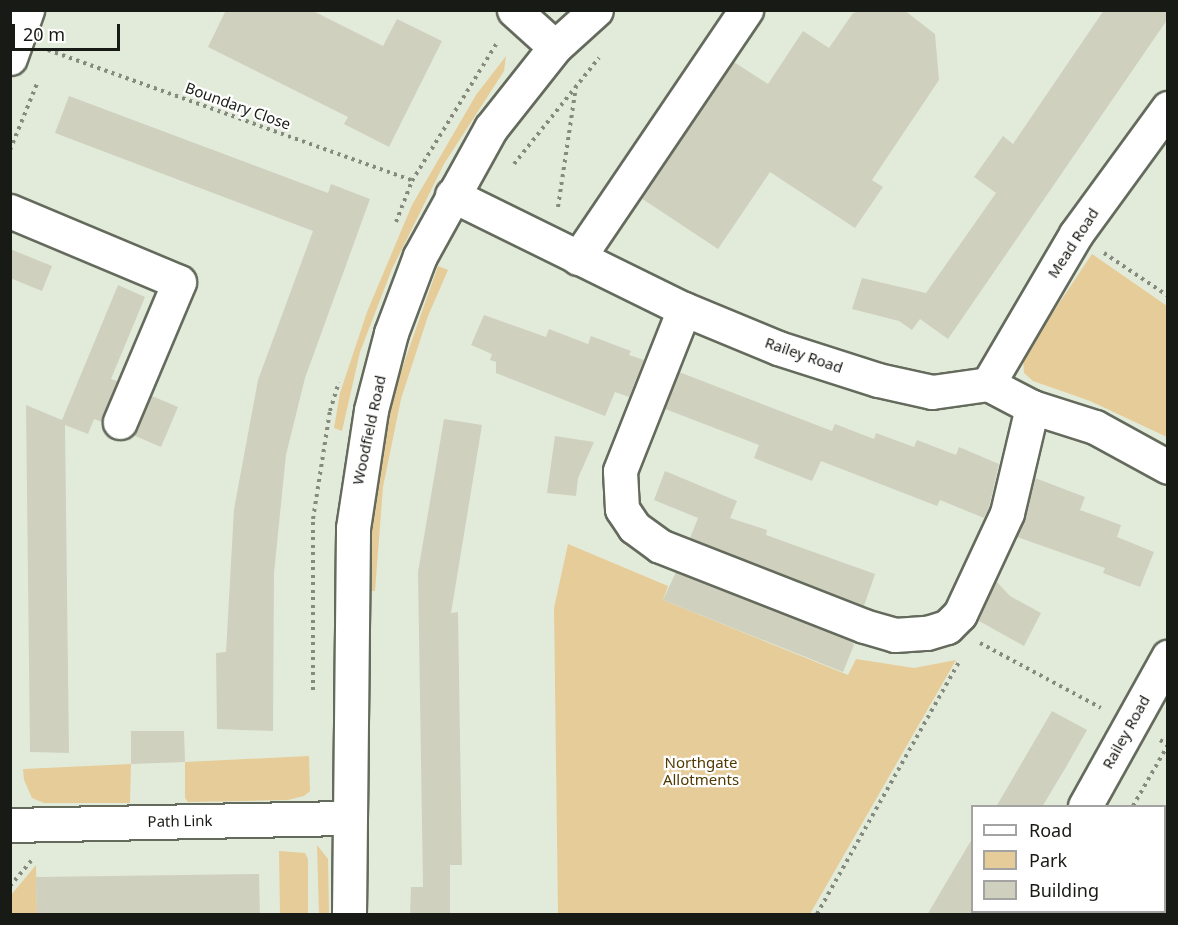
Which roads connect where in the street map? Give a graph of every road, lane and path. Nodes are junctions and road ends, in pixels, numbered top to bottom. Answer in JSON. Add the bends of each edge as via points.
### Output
{"nodes":[{"id":1,"x":514,"y":10,"type":"edge"},
{"id":2,"x":597,"y":10,"type":"edge"},
{"id":3,"x":747,"y":10,"type":"edge"},
{"id":4,"x":18,"y":35,"type":"edge"},
{"id":5,"x":555,"y":47,"type":"junction"},
{"id":6,"x":606,"y":49,"type":"dead end"},
{"id":7,"x":576,"y":87,"type":"junction"},
{"id":8,"x":1167,"y":108,"type":"edge"},
{"id":9,"x":513,"y":166,"type":"dead end"},
{"id":10,"x":452,"y":195,"type":"junction"},
{"id":11,"x":10,"y":211,"type":"edge"},
{"id":12,"x":1077,"y":234,"type":"junction"},
{"id":13,"x":565,"y":251,"type":"junction"},
{"id":14,"x":1167,"y":296,"type":"edge"},
{"id":15,"x":684,"y":309,"type":"junction"},
{"id":16,"x":988,"y":384,"type":"junction"},
{"id":17,"x":1032,"y":407,"type":"junction"},
{"id":18,"x":120,"y":422,"type":"dead end"},
{"id":19,"x":1167,"y":467,"type":"edge"},
{"id":20,"x":966,"y":627,"type":"junction"},
{"id":21,"x":1167,"y":657,"type":"edge"},
{"id":22,"x":1130,"y":723,"type":"junction"},
{"id":23,"x":1167,"y":745,"type":"edge"},
{"id":24,"x":1086,"y":805,"type":"edge"},
{"id":25,"x":1134,"y":805,"type":"edge"},
{"id":26,"x":350,"y":818,"type":"junction"},
{"id":27,"x":10,"y":825,"type":"edge"},
{"id":28,"x":350,"y":915,"type":"edge"},
{"id":29,"x":817,"y":915,"type":"edge"}],
"edges":[{"from":1,"to":5,"type":"street"},
{"from":2,"to":5,"type":"street","name":"Woodfield Road"},
{"from":3,"to":13,"type":"street"},
{"from":4,"to":10,"type":"path","name":"Boundary Close","via":[[50,51]]},
{"from":5,"to":10,"type":"street","name":"Woodfield Road","via":[[491,128]]},
{"from":6,"to":7,"type":"path"},
{"from":7,"to":9,"type":"path"},
{"from":7,"to":13,"type":"path"},
{"from":8,"to":12,"type":"street","name":"Mead Road"},
{"from":10,"to":13,"type":"street","name":"Railey Road"},
{"from":10,"to":26,"type":"street","name":"Woodfield Road","via":[[420,256],[391,333],[358,477],[350,588]]},
{"from":11,"to":18,"type":"street","via":[[179,282]]},
{"from":12,"to":14,"type":"path"},
{"from":12,"to":16,"type":"street","name":"Mead Road"},
{"from":13,"to":15,"type":"street","name":"Railey Road"},
{"from":15,"to":16,"type":"street","name":"Railey Road","via":[[778,348],[878,380],[932,392]]},
{"from":15,"to":20,"type":"street","via":[[620,471],[622,509],[634,527],[660,546],[874,629],[895,635]]},
{"from":16,"to":17,"type":"street"},
{"from":17,"to":19,"type":"street","via":[[1095,427]]},
{"from":17,"to":20,"type":"street","via":[[1007,513]]},
{"from":20,"to":22,"type":"path"},
{"from":20,"to":29,"type":"path"},
{"from":21,"to":22,"type":"street","name":"Railey Road"},
{"from":22,"to":23,"type":"path"},
{"from":22,"to":24,"type":"street","name":"Railey Road"},
{"from":23,"to":25,"type":"path"},
{"from":26,"to":27,"type":"street","name":"Path Link"},
{"from":26,"to":28,"type":"street","name":"Woodfield Road"}]}
